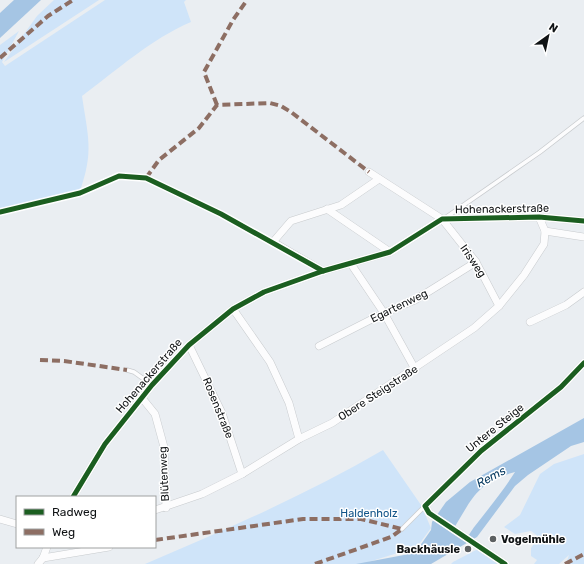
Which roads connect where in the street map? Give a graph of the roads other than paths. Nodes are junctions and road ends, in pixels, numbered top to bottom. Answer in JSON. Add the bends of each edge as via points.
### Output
{"nodes":[{"id":1,"x":583,"y":120,"type":"edge"},
{"id":2,"x":370,"y":172,"type":"dead end"},
{"id":3,"x":379,"y":179,"type":"junction"},
{"id":4,"x":327,"y":209,"type":"junction"},
{"id":5,"x":539,"y":217,"type":"junction"},
{"id":6,"x":442,"y":220,"type":"junction"},
{"id":7,"x":584,"y":221,"type":"edge"},
{"id":8,"x":545,"y":231,"type":"junction"},
{"id":9,"x":584,"y":237,"type":"edge"},
{"id":10,"x":390,"y":252,"type":"junction"},
{"id":11,"x":476,"y":262,"type":"junction"},
{"id":12,"x":351,"y":264,"type":"junction"},
{"id":13,"x":323,"y":271,"type":"junction"},
{"id":14,"x":584,"y":292,"type":"edge"},
{"id":15,"x":499,"y":306,"type":"junction"},
{"id":16,"x":233,"y":309,"type":"junction"},
{"id":17,"x":384,"y":313,"type":"junction"},
{"id":18,"x":530,"y":322,"type":"dead end"},
{"id":19,"x":189,"y":345,"type":"junction"},
{"id":20,"x":319,"y":346,"type":"dead end"},
{"id":21,"x":584,"y":363,"type":"edge"},
{"id":22,"x":414,"y":369,"type":"junction"},
{"id":23,"x":127,"y":370,"type":"dead end"},
{"id":24,"x":152,"y":385,"type":"junction"},
{"id":25,"x":142,"y":398,"type":"junction"},
{"id":26,"x":298,"y":439,"type":"junction"},
{"id":27,"x":242,"y":474,"type":"junction"},
{"id":28,"x":74,"y":496,"type":"edge"},
{"id":29,"x":425,"y":506,"type":"junction"},
{"id":30,"x":166,"y":508,"type":"junction"},
{"id":31,"x":156,"y":510,"type":"edge"},
{"id":32,"x":0,"y":519,"type":"edge"},
{"id":33,"x":16,"y":524,"type":"edge"},
{"id":34,"x":402,"y":529,"type":"dead end"},
{"id":35,"x":46,"y":548,"type":"edge"},
{"id":36,"x":104,"y":548,"type":"edge"},
{"id":37,"x":40,"y":561,"type":"edge"},
{"id":38,"x":505,"y":564,"type":"edge"}],
"edges":[{"from":1,"to":6,"type":"lane"},
{"from":2,"to":3,"type":"street","name":"Irisweg"},
{"from":3,"to":4,"type":"street","via":[[341,205]]},
{"from":3,"to":6,"type":"street","name":"Irisweg"},
{"from":4,"to":10,"type":"street"},
{"from":4,"to":13,"type":"street","via":[[291,221],[273,242]]},
{"from":5,"to":6,"type":"street","name":"Hohenackerstraße"},
{"from":5,"to":7,"type":"street","name":"Hohenackerstraße"},
{"from":5,"to":8,"type":"street"},
{"from":6,"to":10,"type":"street","name":"Hohenackerstraße"},
{"from":6,"to":11,"type":"street","name":"Irisweg"},
{"from":8,"to":9,"type":"street"},
{"from":8,"to":15,"type":"street","name":"Obere Steigstraße","via":[[544,244],[524,275]]},
{"from":10,"to":12,"type":"street","name":"Hohenackerstraße"},
{"from":11,"to":15,"type":"street","name":"Irisweg"},
{"from":11,"to":17,"type":"street","name":"Egartenweg","via":[[415,300]]},
{"from":12,"to":13,"type":"street","name":"Hohenackerstraße"},
{"from":12,"to":17,"type":"street"},
{"from":13,"to":16,"type":"street","name":"Hohenackerstraße","via":[[264,292]]},
{"from":14,"to":18,"type":"street","via":[[566,305]]},
{"from":15,"to":22,"type":"street","name":"Obere Steigstraße","via":[[474,328]]},
{"from":16,"to":19,"type":"street","name":"Hohenackerstraße"},
{"from":16,"to":26,"type":"street","via":[[270,362],[289,403]]},
{"from":17,"to":20,"type":"street","name":"Egartenweg"},
{"from":17,"to":22,"type":"street"},
{"from":19,"to":24,"type":"street","name":"Hohenackerstraße"},
{"from":19,"to":27,"type":"street","name":"Rosenstraße","via":[[222,413]]},
{"from":21,"to":29,"type":"street","name":"Untere Steige","via":[[561,387],[481,451]]},
{"from":22,"to":26,"type":"street","name":"Obere Steigstraße","via":[[332,423]]},
{"from":23,"to":24,"type":"lane"},
{"from":24,"to":25,"type":"street","name":"Hohenackerstraße"},
{"from":25,"to":28,"type":"street","name":"Hohenackerstraße","via":[[106,444]]},
{"from":25,"to":30,"type":"street","name":"Blütenweg","via":[[155,414],[164,447]]},
{"from":26,"to":27,"type":"street","name":"Obere Steigstraße"},
{"from":27,"to":30,"type":"street","name":"Obere Steigstraße"},
{"from":29,"to":34,"type":"lane"},
{"from":29,"to":38,"type":"street","via":[[429,513]]},
{"from":30,"to":31,"type":"street","name":"Obere Steigstraße"},
{"from":32,"to":33,"type":"street"},
{"from":35,"to":37,"type":"street"},
{"from":36,"to":37,"type":"street"}]}
